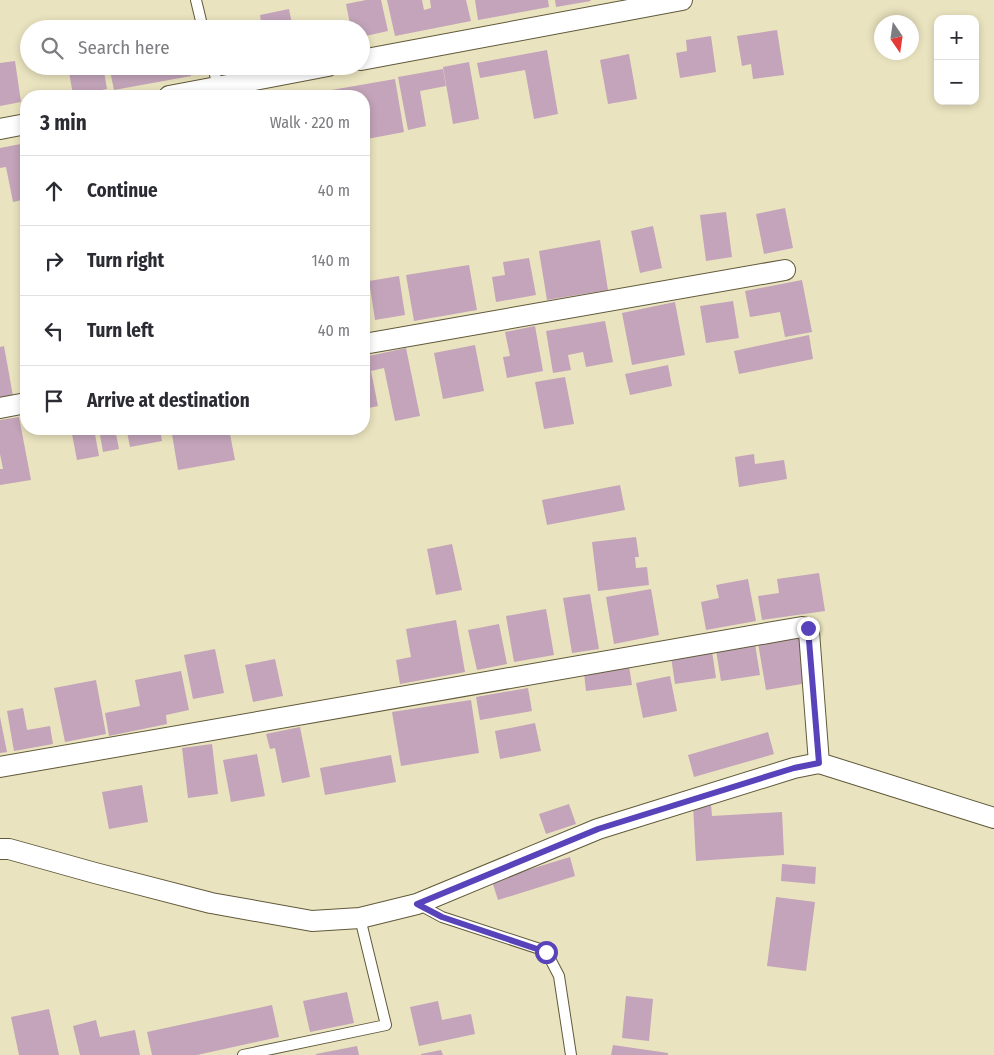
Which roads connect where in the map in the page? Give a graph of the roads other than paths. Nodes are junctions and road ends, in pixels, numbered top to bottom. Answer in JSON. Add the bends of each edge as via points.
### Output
{"nodes":[{"id":1,"x":196,"y":0,"type":"edge"},
{"id":2,"x":682,"y":0,"type":"edge"},
{"id":3,"x":201,"y":20,"type":"edge"},
{"id":4,"x":370,"y":58,"type":"edge"},
{"id":5,"x":215,"y":75,"type":"edge"},
{"id":6,"x":281,"y":75,"type":"edge"},
{"id":7,"x":218,"y":87,"type":"junction"},
{"id":8,"x":202,"y":90,"type":"edge"},
{"id":9,"x":20,"y":125,"type":"edge"},
{"id":10,"x":0,"y":129,"type":"edge"},
{"id":11,"x":785,"y":270,"type":"dead end"},
{"id":12,"x":370,"y":343,"type":"edge"},
{"id":13,"x":20,"y":404,"type":"edge"},
{"id":14,"x":0,"y":408,"type":"edge"},
{"id":15,"x":819,"y":763,"type":"junction"},
{"id":16,"x":0,"y":767,"type":"edge"},
{"id":17,"x":994,"y":818,"type":"edge"},
{"id":18,"x":0,"y":849,"type":"edge"},
{"id":19,"x":417,"y":904,"type":"junction"},
{"id":20,"x":360,"y":918,"type":"junction"},
{"id":21,"x":244,"y":1055,"type":"edge"},
{"id":22,"x":571,"y":1055,"type":"edge"}],
"edges":[{"from":1,"to":3,"type":"lane"},
{"from":2,"to":4,"type":"street"},
{"from":5,"to":7,"type":"lane"},
{"from":6,"to":7,"type":"street"},
{"from":7,"to":8,"type":"street"},
{"from":9,"to":10,"type":"street"},
{"from":11,"to":12,"type":"street"},
{"from":13,"to":14,"type":"street"},
{"from":15,"to":16,"type":"street","via":[[809,632],[808,628],[802,627]]},
{"from":15,"to":17,"type":"street"},
{"from":15,"to":19,"type":"street","via":[[598,829]]},
{"from":18,"to":20,"type":"street","via":[[220,905],[312,922]]},
{"from":19,"to":20,"type":"street"},
{"from":19,"to":22,"type":"lane","via":[[442,917],[546,952],[559,976]]},
{"from":20,"to":21,"type":"lane","via":[[386,1025]]}]}
